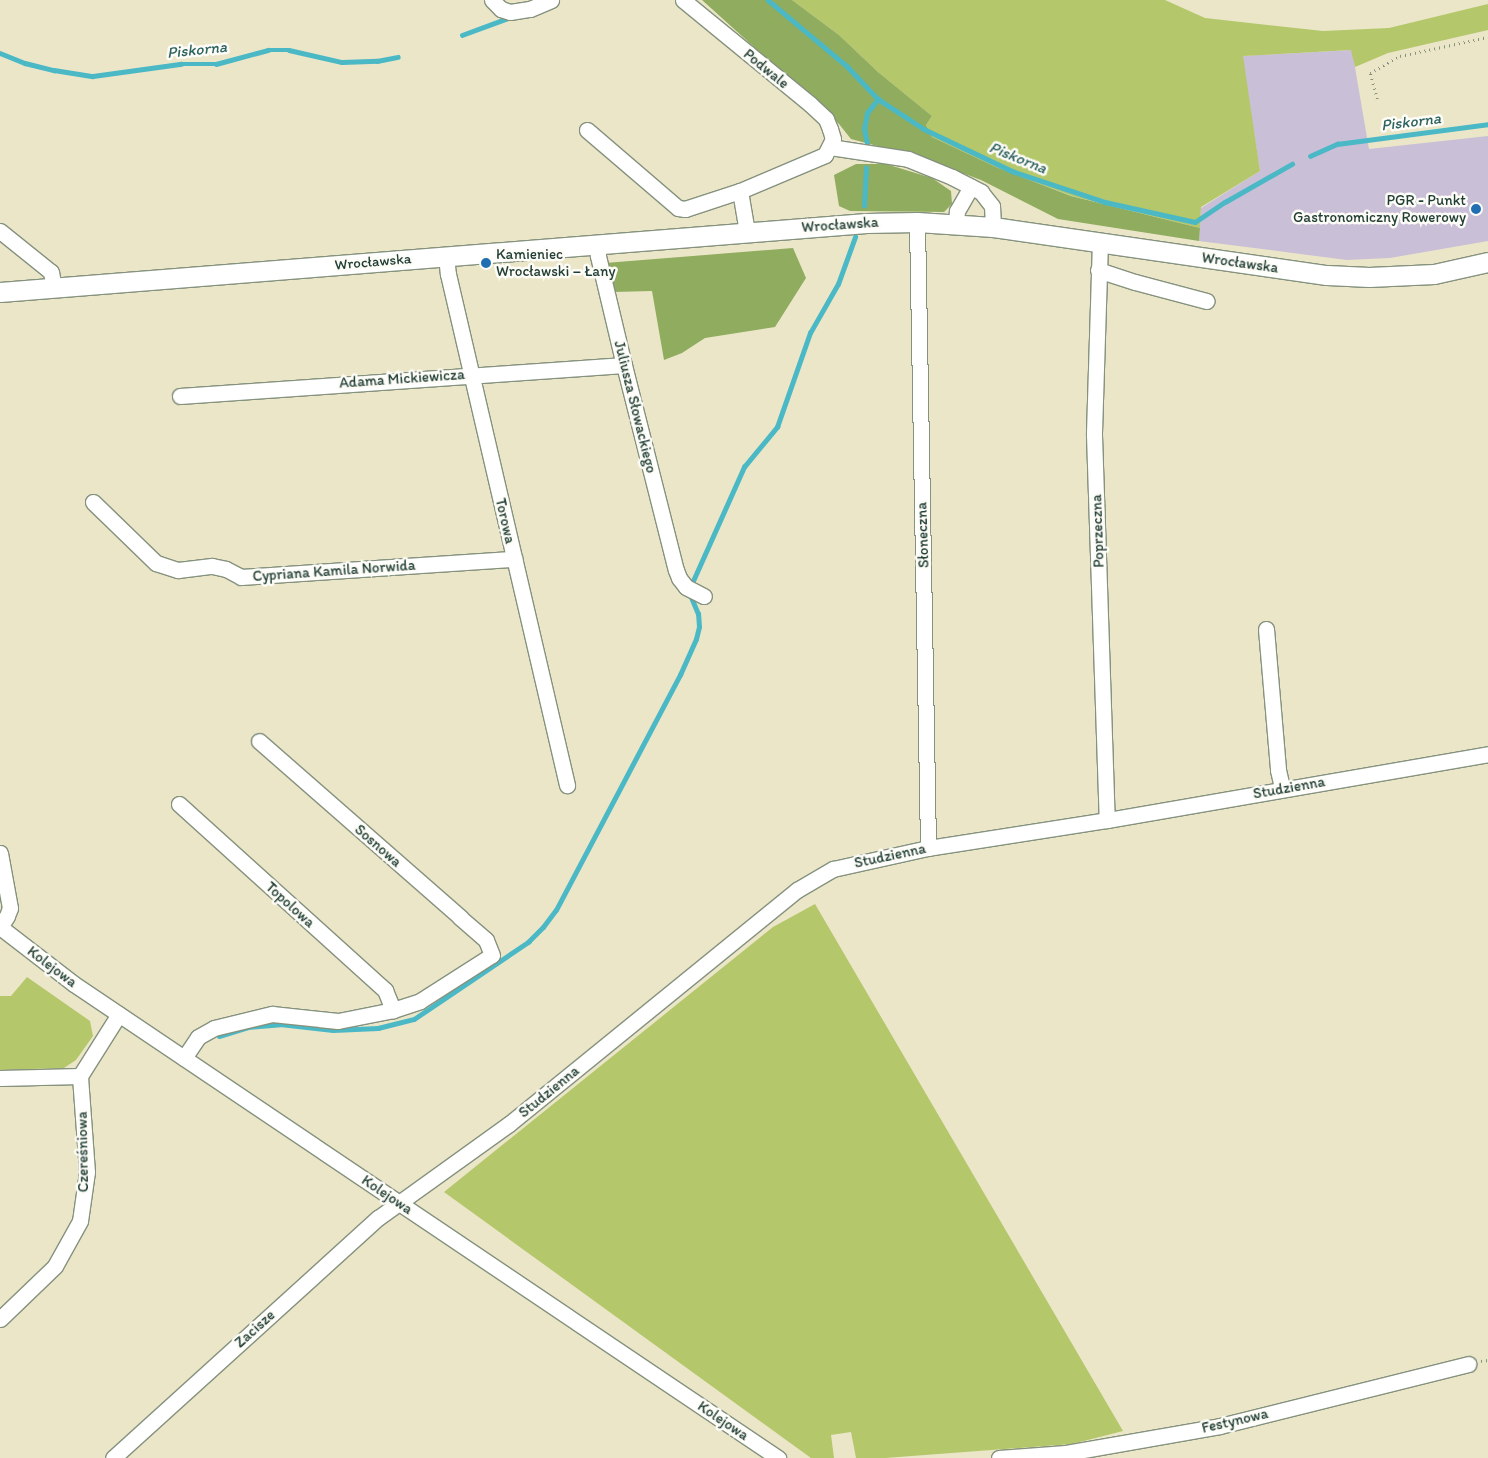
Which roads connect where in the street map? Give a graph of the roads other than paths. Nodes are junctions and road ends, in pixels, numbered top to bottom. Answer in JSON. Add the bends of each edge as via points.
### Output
{"nodes":[{"id":1,"x":492,"y":0,"type":"edge"},
{"id":2,"x":551,"y":0,"type":"edge"},
{"id":3,"x":683,"y":0,"type":"edge"},
{"id":4,"x":587,"y":130,"type":"dead end"},
{"id":5,"x":830,"y":148,"type":"junction"},
{"id":6,"x":971,"y":187,"type":"junction"},
{"id":7,"x":740,"y":191,"type":"junction"},
{"id":8,"x":917,"y":222,"type":"junction"},
{"id":9,"x":956,"y":224,"type":"junction"},
{"id":10,"x":993,"y":228,"type":"junction"},
{"id":11,"x":0,"y":232,"type":"edge"},
{"id":12,"x":747,"y":232,"type":"junction"},
{"id":13,"x":1100,"y":241,"type":"junction"},
{"id":14,"x":598,"y":244,"type":"junction"},
{"id":15,"x":446,"y":256,"type":"junction"},
{"id":16,"x":1488,"y":262,"type":"edge"},
{"id":17,"x":1098,"y":270,"type":"junction"},
{"id":18,"x":54,"y":288,"type":"junction"},
{"id":19,"x":0,"y":292,"type":"edge"},
{"id":20,"x":1206,"y":301,"type":"dead end"},
{"id":21,"x":624,"y":365,"type":"junction"},
{"id":22,"x":472,"y":374,"type":"junction"},
{"id":23,"x":180,"y":396,"type":"dead end"},
{"id":24,"x":93,"y":502,"type":"dead end"},
{"id":25,"x":514,"y":559,"type":"junction"},
{"id":26,"x":704,"y":596,"type":"dead end"},
{"id":27,"x":1266,"y":629,"type":"dead end"},
{"id":28,"x":259,"y":741,"type":"dead end"},
{"id":29,"x":1488,"y":754,"type":"edge"},
{"id":30,"x":566,"y":785,"type":"dead end"},
{"id":31,"x":1282,"y":788,"type":"junction"},
{"id":32,"x":179,"y":804,"type":"dead end"},
{"id":33,"x":1108,"y":820,"type":"junction"},
{"id":34,"x":928,"y":848,"type":"junction"},
{"id":35,"x":0,"y":853,"type":"edge"},
{"id":36,"x":0,"y":927,"type":"edge"},
{"id":37,"x":393,"y":1010,"type":"junction"},
{"id":38,"x":119,"y":1014,"type":"junction"},
{"id":39,"x":184,"y":1058,"type":"junction"},
{"id":40,"x":80,"y":1076,"type":"junction"},
{"id":41,"x":0,"y":1078,"type":"edge"},
{"id":42,"x":400,"y":1204,"type":"junction"},
{"id":43,"x":0,"y":1319,"type":"edge"},
{"id":44,"x":1468,"y":1364,"type":"dead end"},
{"id":45,"x":114,"y":1458,"type":"edge"},
{"id":46,"x":778,"y":1458,"type":"edge"},
{"id":47,"x":1000,"y":1458,"type":"edge"}],
"edges":[{"from":1,"to":2,"type":"street","via":[[501,8],[518,12]]},
{"from":3,"to":5,"type":"street","name":"Podwale","via":[[826,119],[833,139]]},
{"from":4,"to":7,"type":"street","via":[[678,208],[685,209]]},
{"from":5,"to":6,"type":"street","via":[[908,159]]},
{"from":5,"to":7,"type":"street","via":[[812,162]]},
{"from":6,"to":9,"type":"street","via":[[957,211]]},
{"from":6,"to":10,"type":"street","via":[[981,192],[992,206]]},
{"from":7,"to":12,"type":"street"},
{"from":8,"to":9,"type":"main road","name":"Wrocławska"},
{"from":8,"to":12,"type":"main road","name":"Wrocławska"},
{"from":8,"to":34,"type":"street","name":"Słoneczna"},
{"from":9,"to":10,"type":"main road","name":"Wrocławska"},
{"from":10,"to":13,"type":"main road","name":"Wrocławska"},
{"from":11,"to":18,"type":"street","via":[[51,272]]},
{"from":12,"to":14,"type":"main road","name":"Wrocławska"},
{"from":13,"to":16,"type":"main road","name":"Wrocławska","via":[[1336,276],[1434,274]]},
{"from":13,"to":17,"type":"street","name":"Poprzeczna"},
{"from":14,"to":15,"type":"main road","name":"Wrocławska"},
{"from":14,"to":21,"type":"street","name":"Juliusza Słowackiego","via":[[598,256]]},
{"from":15,"to":18,"type":"main road","name":"Wrocławska"},
{"from":15,"to":22,"type":"street","name":"Torowa"},
{"from":17,"to":20,"type":"street"},
{"from":17,"to":33,"type":"street","name":"Poprzeczna","via":[[1094,435]]},
{"from":18,"to":19,"type":"main road","name":"Wrocławska"},
{"from":21,"to":22,"type":"street","name":"Adama Mickiewicza"},
{"from":21,"to":26,"type":"street","name":"Juliusza Słowackiego","via":[[678,578]]},
{"from":22,"to":23,"type":"street","name":"Adama Mickiewicza"},
{"from":22,"to":25,"type":"street","name":"Torowa"},
{"from":24,"to":25,"type":"street","name":"Cypriana Kamila Norwida","via":[[156,563],[178,570],[212,566],[241,577]]},
{"from":25,"to":30,"type":"street","name":"Torowa"},
{"from":27,"to":31,"type":"street"},
{"from":28,"to":37,"type":"street","name":"Sosnowa","via":[[486,940],[492,955],[420,1001]]},
{"from":29,"to":31,"type":"street","name":"Studzienna"},
{"from":31,"to":33,"type":"street","name":"Studzienna"},
{"from":32,"to":37,"type":"street","name":"Topolowa","via":[[385,990]]},
{"from":33,"to":34,"type":"street","name":"Studzienna"},
{"from":34,"to":42,"type":"street","name":"Studzienna","via":[[833,869],[797,890],[517,1118]]},
{"from":35,"to":36,"type":"street","via":[[10,908]]},
{"from":36,"to":38,"type":"street","name":"Kolejowa"},
{"from":37,"to":39,"type":"street","via":[[338,1021],[272,1014],[214,1028],[198,1037]]},
{"from":38,"to":39,"type":"street","name":"Kolejowa"},
{"from":38,"to":40,"type":"street"},
{"from":39,"to":42,"type":"street","name":"Kolejowa"},
{"from":40,"to":41,"type":"street"},
{"from":40,"to":43,"type":"street","name":"Czereśniowa","via":[[87,1172],[80,1221],[55,1266]]},
{"from":42,"to":45,"type":"street","name":"Zacisze","via":[[353,1240]]},
{"from":42,"to":46,"type":"street","name":"Kolejowa"},
{"from":44,"to":47,"type":"street","name":"Festynowa","via":[[1220,1426],[1066,1453]]}]}
